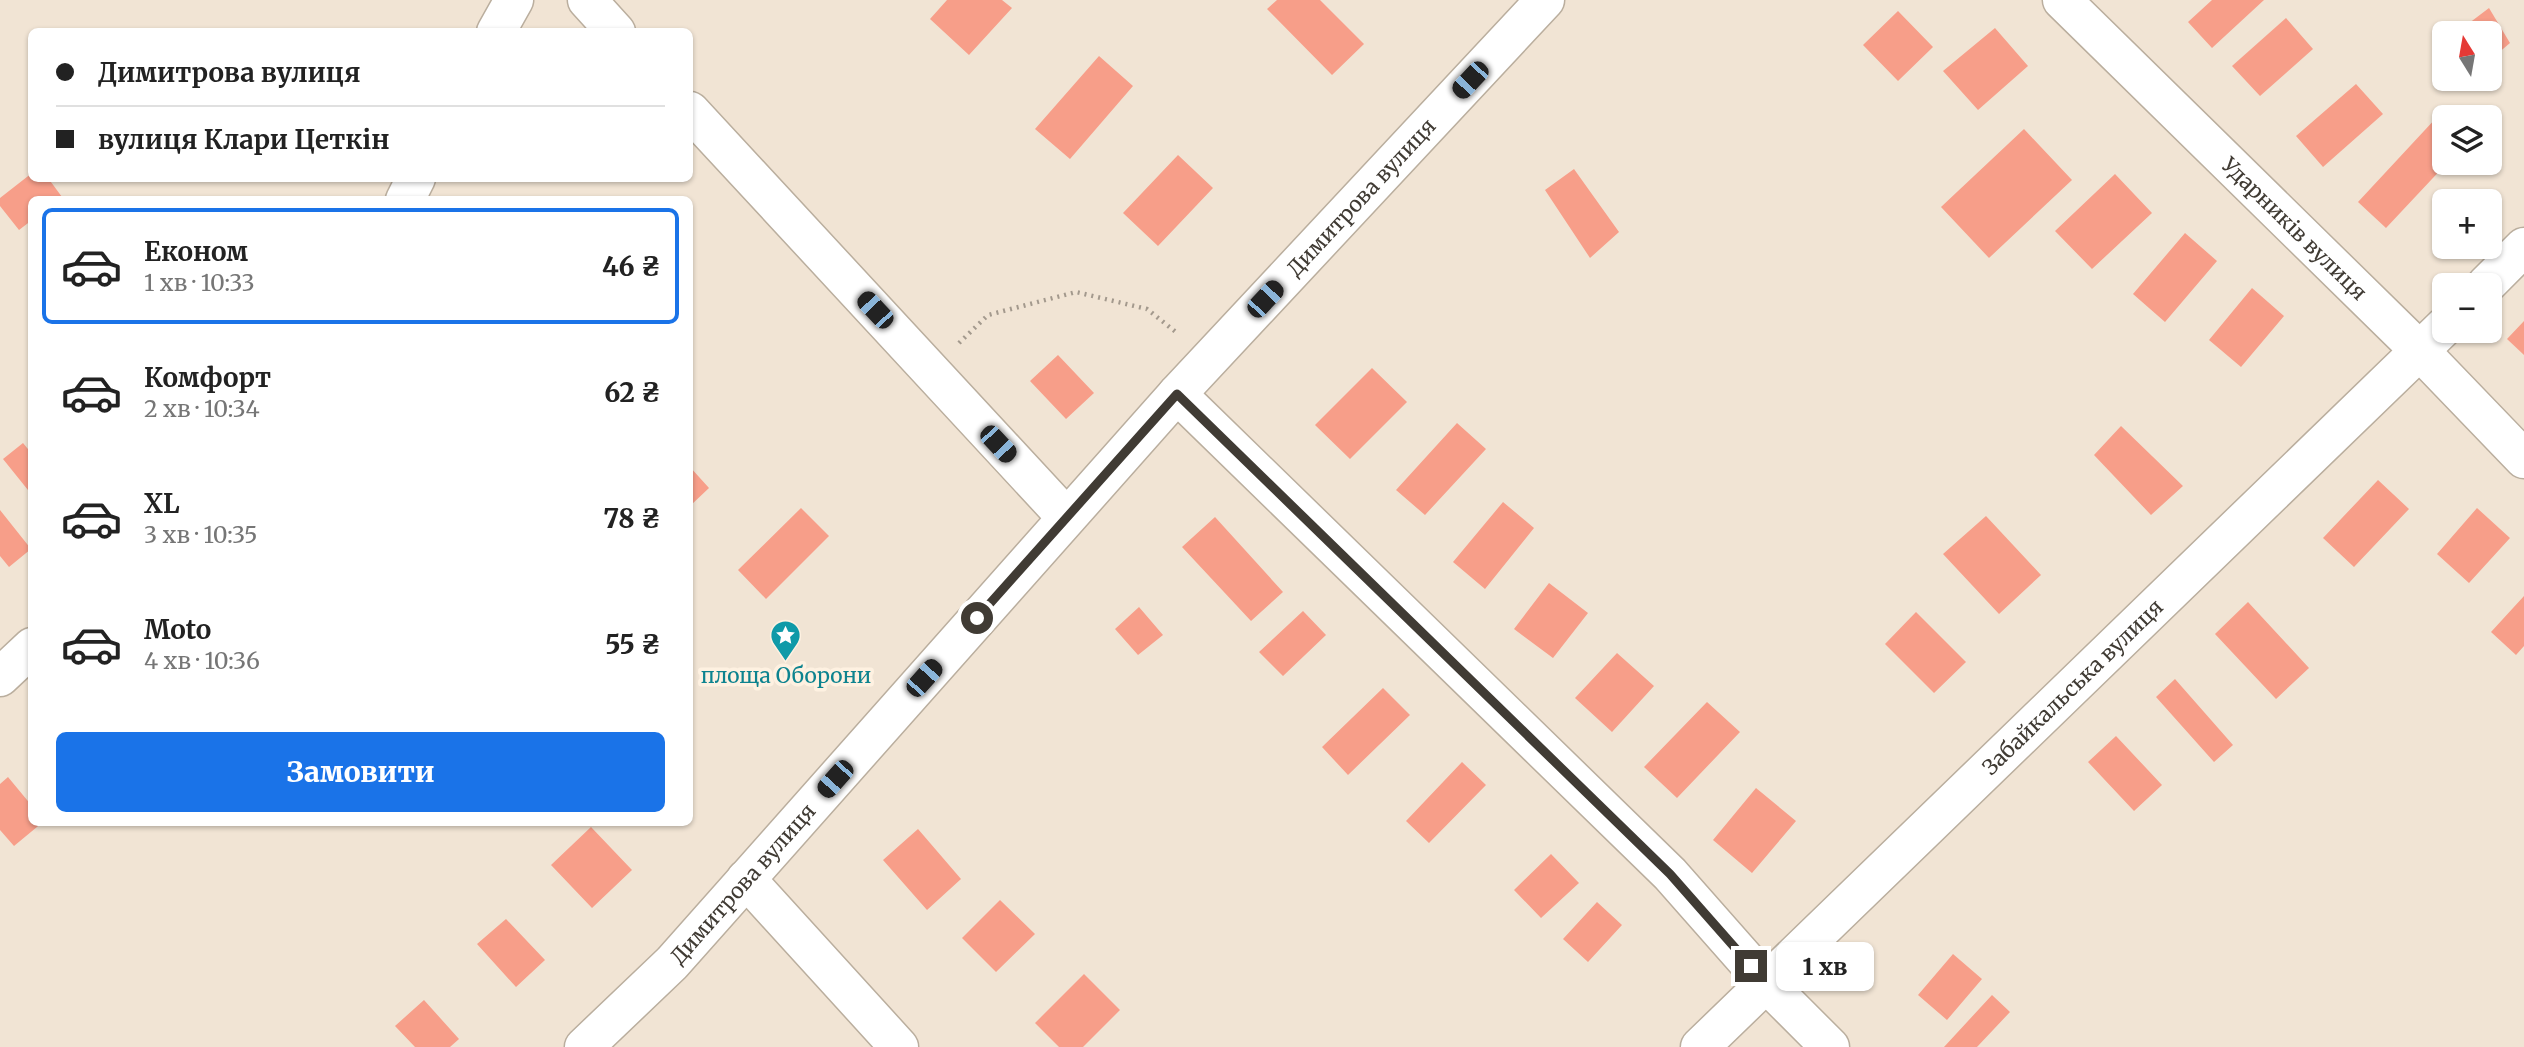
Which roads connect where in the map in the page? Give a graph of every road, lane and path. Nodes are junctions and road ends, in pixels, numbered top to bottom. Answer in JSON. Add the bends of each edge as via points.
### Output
{"nodes":[{"id":1,"x":514,"y":0,"type":"edge"},
{"id":2,"x":587,"y":0,"type":"edge"},
{"id":3,"x":1545,"y":0,"type":"edge"},
{"id":4,"x":2062,"y":0,"type":"edge"},
{"id":5,"x":498,"y":28,"type":"edge"},
{"id":6,"x":612,"y":28,"type":"edge"},
{"id":7,"x":693,"y":114,"type":"edge"},
{"id":8,"x":2524,"y":247,"type":"edge"},
{"id":9,"x":2498,"y":273,"type":"edge"},
{"id":10,"x":2432,"y":339,"type":"edge"},
{"id":11,"x":2435,"y":343,"type":"edge"},
{"id":12,"x":1209,"y":359,"type":"junction"},
{"id":13,"x":930,"y":370,"type":"junction"},
{"id":14,"x":1177,"y":394,"type":"junction"},
{"id":15,"x":2524,"y":458,"type":"edge"},
{"id":16,"x":1066,"y":517,"type":"junction"},
{"id":17,"x":28,"y":651,"type":"edge"},
{"id":18,"x":0,"y":677,"type":"edge"},
{"id":19,"x":746,"y":879,"type":"junction"},
{"id":20,"x":1767,"y":984,"type":"junction"},
{"id":21,"x":584,"y":1047,"type":"edge"},
{"id":22,"x":899,"y":1047,"type":"edge"},
{"id":23,"x":1700,"y":1047,"type":"edge"},
{"id":24,"x":1830,"y":1047,"type":"edge"}],
"edges":[{"from":1,"to":5,"type":"street"},
{"from":2,"to":6,"type":"street"},
{"from":3,"to":12,"type":"street","name":"Димитрова вулиця"},
{"from":4,"to":10,"type":"street","name":"Ударників вулиця"},
{"from":7,"to":13,"type":"street"},
{"from":8,"to":9,"type":"street"},
{"from":10,"to":20,"type":"street","name":"Забайкальська вулиця"},
{"from":11,"to":15,"type":"street","name":"Ударників вулиця"},
{"from":12,"to":13,"type":"path","via":[[1147,309],[1076,292],[988,315]]},
{"from":12,"to":14,"type":"street","name":"Димитрова вулиця"},
{"from":13,"to":16,"type":"street"},
{"from":14,"to":16,"type":"street","name":"Димитрова вулиця"},
{"from":14,"to":20,"type":"street","via":[[1670,874]]},
{"from":16,"to":19,"type":"street","name":"Димитрова вулиця"},
{"from":17,"to":18,"type":"street"},
{"from":19,"to":21,"type":"street","name":"Димитрова вулиця","via":[[672,963]]},
{"from":19,"to":22,"type":"street"},
{"from":20,"to":23,"type":"street","name":"Забайкальська вулиця"},
{"from":20,"to":24,"type":"street"}]}
